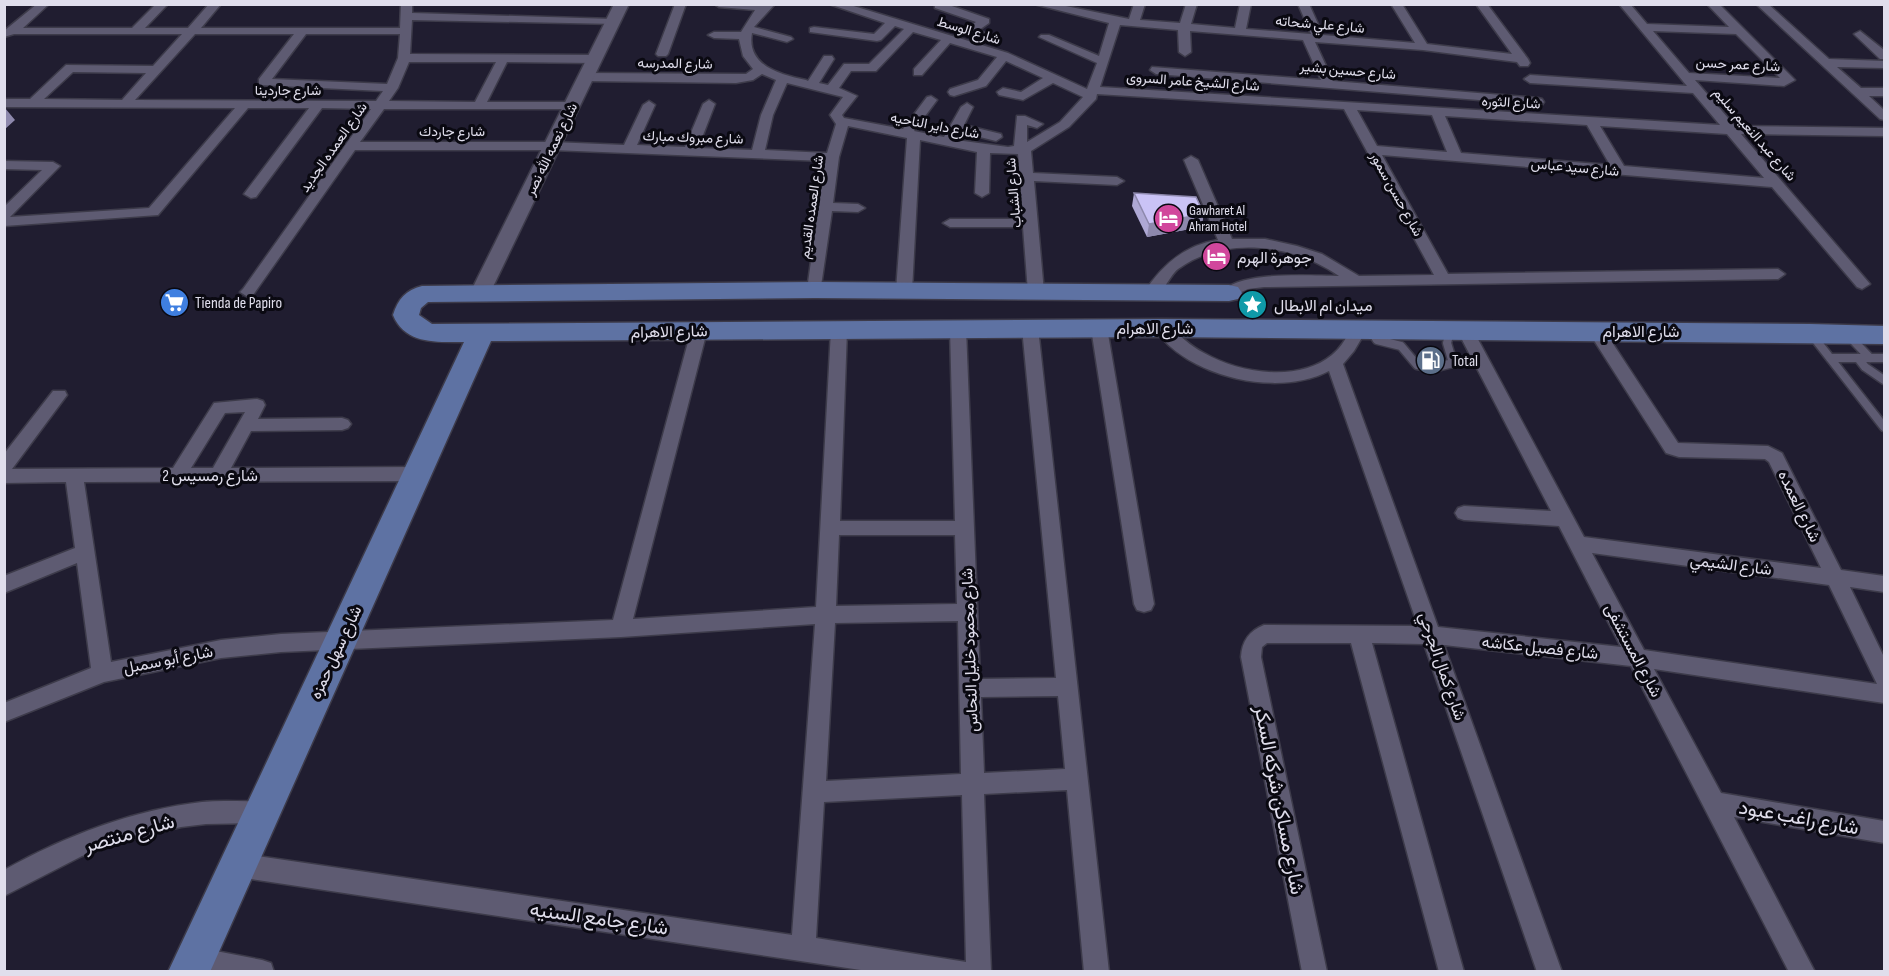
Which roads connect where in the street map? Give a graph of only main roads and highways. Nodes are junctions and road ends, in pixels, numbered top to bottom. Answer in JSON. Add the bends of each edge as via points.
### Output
{"nodes":[{"id":1,"x":762,"y":290,"type":"junction"},
{"id":2,"x":1229,"y":293,"type":"road end"},
{"id":3,"x":759,"y":331,"type":"junction"},
{"id":4,"x":481,"y":334,"type":"junction"},
{"id":5,"x":1884,"y":335,"type":"edge"},
{"id":6,"x":192,"y":965,"type":"edge"}],
"edges":[{"from":1,"to":2,"type":"main road","name":"شارع الاهرام"},
{"from":1,"to":3,"type":"main road"},
{"from":1,"to":4,"type":"main road","name":"شارع الاهرام","via":[[422,294],[410,304],[406,315],[426,333]]},
{"from":3,"to":4,"type":"main road","name":"شارع الاهرام"},
{"from":3,"to":5,"type":"main road","name":"شارع الاهرام","via":[[1162,327],[1810,333],[1853,346]]},
{"from":4,"to":6,"type":"main road","name":"شارع سهل حمزه"}]}
